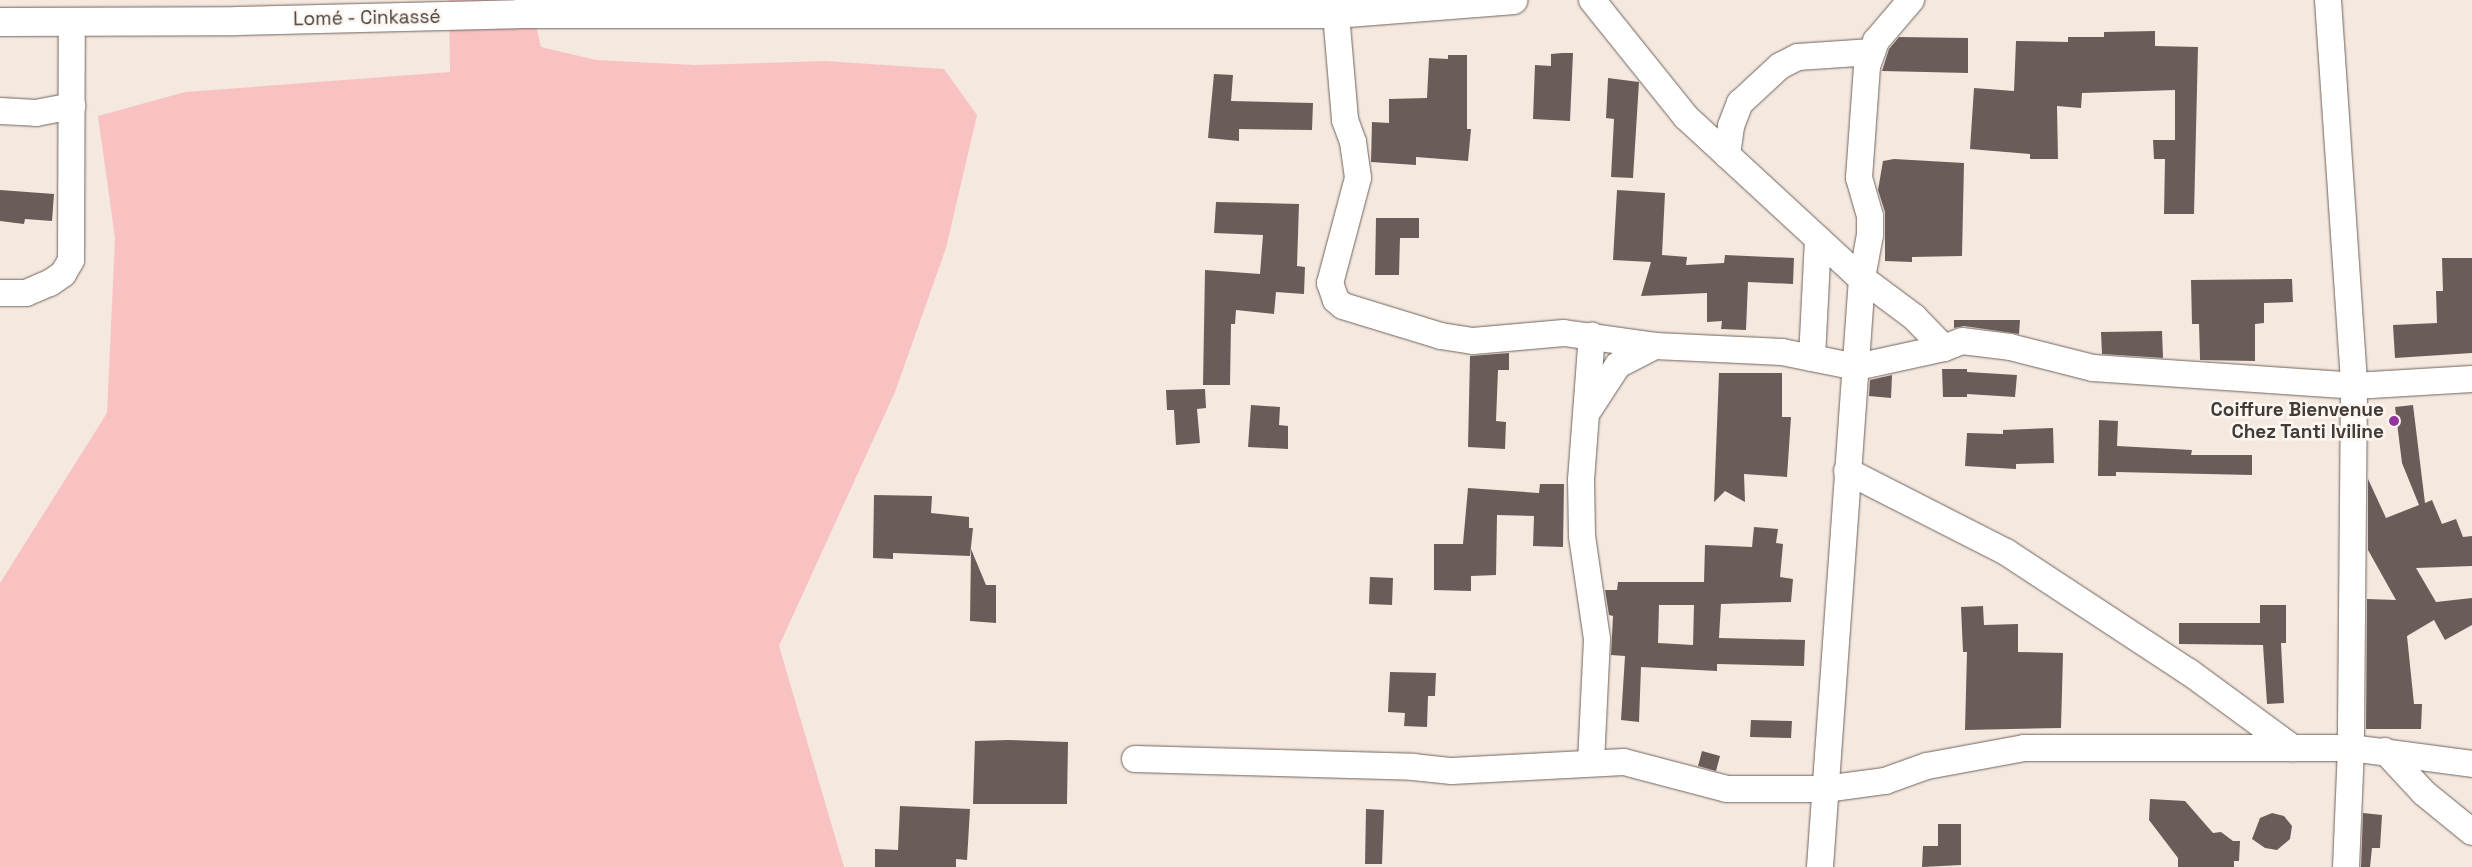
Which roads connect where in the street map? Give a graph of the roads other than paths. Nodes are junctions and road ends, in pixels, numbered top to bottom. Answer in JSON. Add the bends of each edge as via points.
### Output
{"nodes":[{"id":1,"x":1513,"y":0,"type":"edge"},
{"id":2,"x":1592,"y":0,"type":"edge"},
{"id":3,"x":1911,"y":0,"type":"edge"},
{"id":4,"x":2328,"y":0,"type":"edge"},
{"id":5,"x":1336,"y":14,"type":"junction"},
{"id":6,"x":0,"y":22,"type":"edge"},
{"id":7,"x":72,"y":22,"type":"junction"},
{"id":8,"x":1872,"y":52,"type":"junction"},
{"id":9,"x":72,"y":106,"type":"junction"},
{"id":10,"x":0,"y":111,"type":"edge"},
{"id":11,"x":1727,"y":155,"type":"junction"},
{"id":12,"x":1818,"y":239,"type":"junction"},
{"id":13,"x":1862,"y":278,"type":"junction"},
{"id":14,"x":0,"y":293,"type":"edge"},
{"id":15,"x":1592,"y":336,"type":"junction"},
{"id":16,"x":1655,"y":346,"type":"junction"},
{"id":17,"x":1944,"y":348,"type":"junction"},
{"id":18,"x":1812,"y":358,"type":"junction"},
{"id":19,"x":1857,"y":367,"type":"junction"},
{"id":20,"x":2472,"y":379,"type":"edge"},
{"id":21,"x":2354,"y":386,"type":"junction"},
{"id":22,"x":1585,"y":418,"type":"junction"},
{"id":23,"x":1847,"y":471,"type":"junction"},
{"id":24,"x":2293,"y":748,"type":"junction"},
{"id":25,"x":2351,"y":748,"type":"junction"},
{"id":26,"x":2385,"y":751,"type":"junction"},
{"id":27,"x":1135,"y":759,"type":"dead end"},
{"id":28,"x":1591,"y":762,"type":"junction"},
{"id":29,"x":2472,"y":764,"type":"edge"},
{"id":30,"x":1825,"y":789,"type":"junction"},
{"id":31,"x":2472,"y":832,"type":"edge"},
{"id":32,"x":1820,"y":867,"type":"edge"},
{"id":33,"x":2346,"y":867,"type":"edge"}],
"edges":[{"from":1,"to":5,"type":"highway","name":"Lomé - Cinkassé"},
{"from":2,"to":11,"type":"street","via":[[1686,117]]},
{"from":3,"to":8,"type":"street","via":[[1895,16]]},
{"from":4,"to":21,"type":"street"},
{"from":5,"to":7,"type":"highway","name":"Lomé - Cinkassé","via":[[518,14]]},
{"from":5,"to":15,"type":"street","via":[[1345,120],[1353,142],[1358,178],[1330,283],[1336,300],[1350,308],[1414,329],[1473,341],[1564,333]]},
{"from":6,"to":7,"type":"highway","name":"Lomé - Cinkassé"},
{"from":7,"to":9,"type":"street"},
{"from":8,"to":11,"type":"street","via":[[1798,57],[1780,66],[1740,103],[1731,126]]},
{"from":8,"to":13,"type":"street","via":[[1867,66],[1859,178],[1870,216]]},
{"from":9,"to":10,"type":"street","via":[[36,113]]},
{"from":9,"to":14,"type":"street","via":[[71,260],[64,274],[50,283],[26,293]]},
{"from":11,"to":12,"type":"street"},
{"from":12,"to":13,"type":"street"},
{"from":12,"to":18,"type":"street"},
{"from":13,"to":17,"type":"street","via":[[1914,318]]},
{"from":13,"to":19,"type":"street"},
{"from":15,"to":16,"type":"street"},
{"from":15,"to":22,"type":"street"},
{"from":16,"to":18,"type":"street","via":[[1746,349]]},
{"from":16,"to":22,"type":"street","via":[[1618,365]]},
{"from":17,"to":19,"type":"street"},
{"from":17,"to":21,"type":"street","via":[[1962,341],[2010,347],[2093,368]]},
{"from":18,"to":19,"type":"street"},
{"from":19,"to":23,"type":"street"},
{"from":20,"to":21,"type":"street"},
{"from":21,"to":25,"type":"street"},
{"from":22,"to":28,"type":"street","via":[[1582,536],[1597,639]]},
{"from":23,"to":24,"type":"street","via":[[2006,552],[2190,672]]},
{"from":23,"to":30,"type":"street"},
{"from":24,"to":25,"type":"street"},
{"from":24,"to":30,"type":"street","via":[[2024,748],[1927,766],[1885,780]]},
{"from":25,"to":26,"type":"street"},
{"from":25,"to":33,"type":"street"},
{"from":26,"to":29,"type":"street"},
{"from":26,"to":31,"type":"street","via":[[2424,793]]},
{"from":27,"to":28,"type":"street","via":[[1413,767],[1452,771]]},
{"from":28,"to":30,"type":"street","via":[[1624,762],[1727,789]]},
{"from":30,"to":32,"type":"street"}]}
